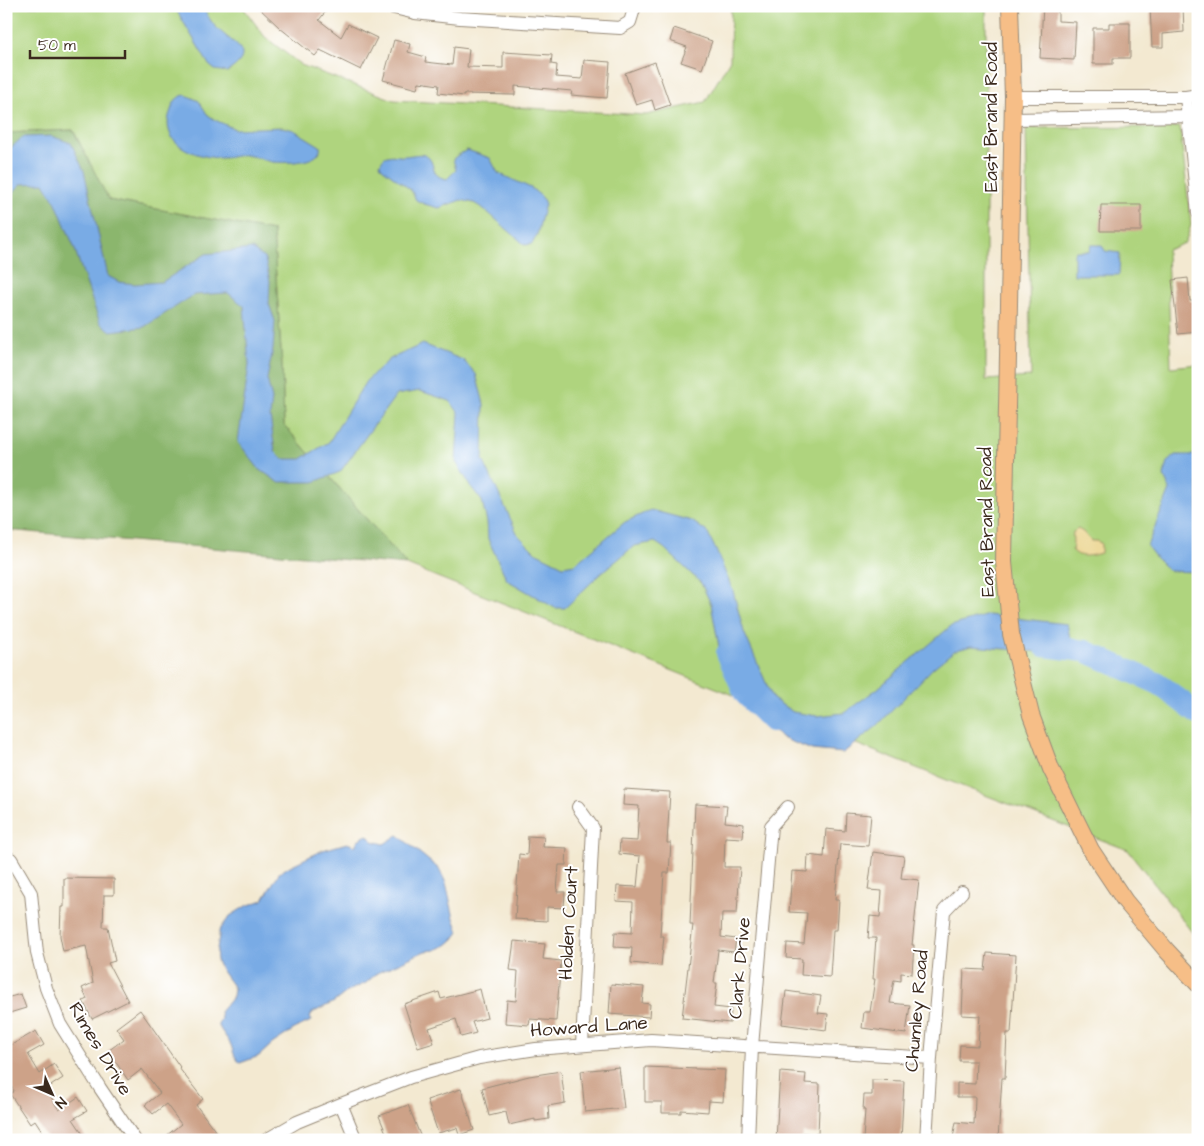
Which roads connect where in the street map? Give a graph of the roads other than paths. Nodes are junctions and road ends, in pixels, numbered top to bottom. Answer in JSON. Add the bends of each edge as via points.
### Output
{"nodes":[{"id":1,"x":386,"y":6,"type":"edge"},
{"id":2,"x":1010,"y":6,"type":"edge"},
{"id":3,"x":635,"y":8,"type":"edge"},
{"id":4,"x":1192,"y":96,"type":"edge"},
{"id":5,"x":1013,"y":97,"type":"junction"},
{"id":6,"x":1193,"y":115,"type":"edge"},
{"id":7,"x":1012,"y":119,"type":"junction"},
{"id":8,"x":1198,"y":213,"type":"edge"},
{"id":9,"x":578,"y":807,"type":"dead end"},
{"id":10,"x":788,"y":807,"type":"dead end"},
{"id":11,"x":11,"y":859,"type":"dead end"},
{"id":12,"x":962,"y":892,"type":"dead end"},
{"id":13,"x":1198,"y":984,"type":"edge"},
{"id":14,"x":582,"y":1045,"type":"junction"},
{"id":15,"x":752,"y":1047,"type":"junction"},
{"id":16,"x":931,"y":1058,"type":"junction"},
{"id":17,"x":341,"y":1104,"type":"junction"},
{"id":18,"x":135,"y":1140,"type":"edge"},
{"id":19,"x":266,"y":1140,"type":"edge"},
{"id":20,"x":356,"y":1140,"type":"edge"},
{"id":21,"x":748,"y":1140,"type":"edge"},
{"id":22,"x":926,"y":1140,"type":"edge"}],
"edges":[{"from":1,"to":3,"type":"street","via":[[415,14],[620,28],[630,22]]},
{"from":2,"to":5,"type":"main road","name":"East Brand Road"},
{"from":4,"to":5,"type":"street"},
{"from":4,"to":6,"type":"street"},
{"from":5,"to":7,"type":"main road","name":"East Brand Road"},
{"from":6,"to":7,"type":"street"},
{"from":6,"to":8,"type":"street"},
{"from":7,"to":13,"type":"main road","name":"East Brand Road","via":[[1004,562],[1011,634],[1031,715],[1051,769],[1091,850],[1136,914]]},
{"from":9,"to":14,"type":"street","name":"Holden Court","via":[[593,828]]},
{"from":10,"to":15,"type":"street","name":"Clark Drive","via":[[770,826]]},
{"from":11,"to":18,"type":"street","name":"Rimes Drive","via":[[31,892],[38,953],[46,988],[60,1024]]},
{"from":12,"to":16,"type":"street","name":"Chumley Road","via":[[944,912]]},
{"from":14,"to":15,"type":"street","name":"Howard Lane","via":[[651,1040]]},
{"from":14,"to":17,"type":"street","name":"Howard Lane","via":[[479,1058],[411,1077]]},
{"from":15,"to":16,"type":"street","name":"Howard Lane"},
{"from":15,"to":21,"type":"street","name":"Clark Drive"},
{"from":16,"to":22,"type":"street","name":"Chumley Road"},
{"from":17,"to":19,"type":"street","name":"Howard Lane","via":[[297,1122]]},
{"from":17,"to":20,"type":"street"}]}
